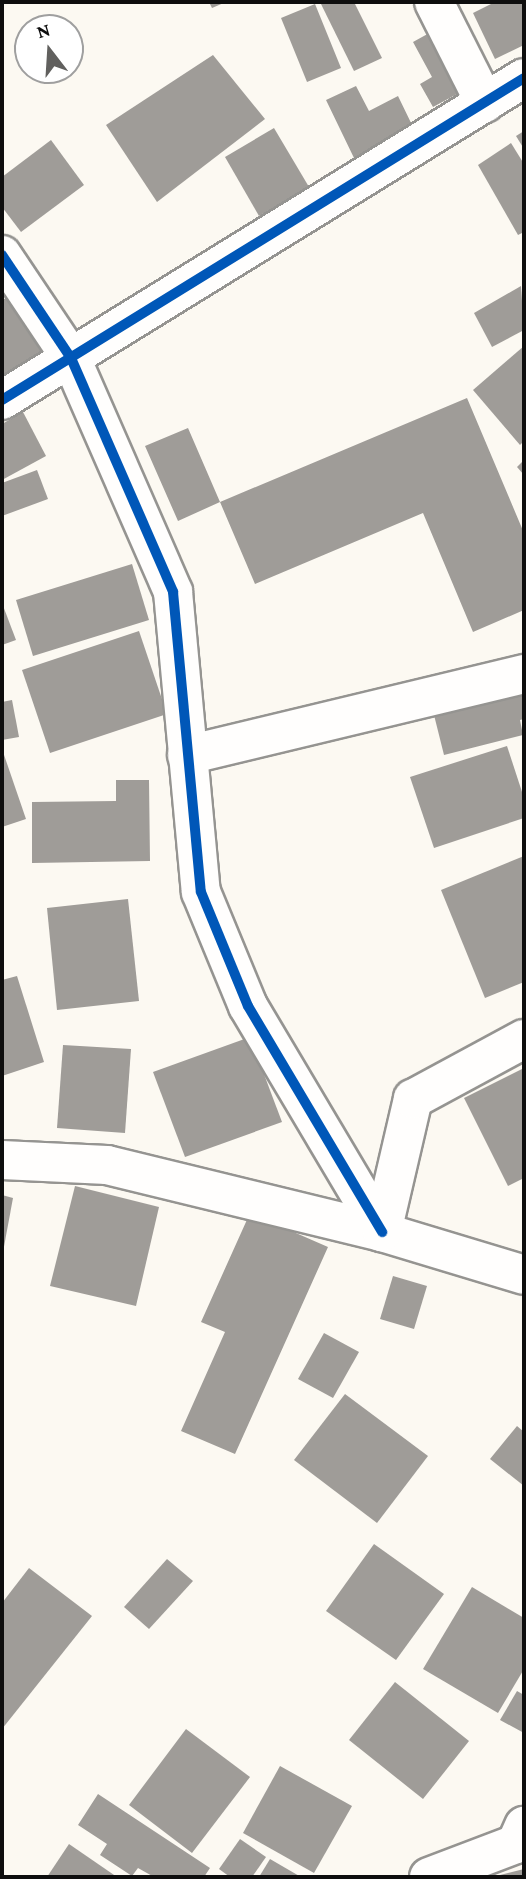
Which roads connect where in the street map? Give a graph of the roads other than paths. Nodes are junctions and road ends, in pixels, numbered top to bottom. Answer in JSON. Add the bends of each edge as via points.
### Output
{"nodes":[{"id":1,"x":434,"y":2,"type":"edge"},
{"id":2,"x":524,"y":78,"type":"edge"},
{"id":3,"x":485,"y":103,"type":"junction"},
{"id":4,"x":2,"y":255,"type":"edge"},
{"id":5,"x":71,"y":358,"type":"junction"},
{"id":6,"x":2,"y":400,"type":"edge"},
{"id":7,"x":524,"y":674,"type":"edge"},
{"id":8,"x":187,"y":755,"type":"junction"},
{"id":9,"x":524,"y":1039,"type":"edge"},
{"id":10,"x":2,"y":1160,"type":"edge"},
{"id":11,"x":382,"y":1232,"type":"junction"},
{"id":12,"x":524,"y":1275,"type":"edge"},
{"id":13,"x":524,"y":1826,"type":"edge"},
{"id":14,"x":429,"y":1877,"type":"edge"}],
"edges":[{"from":1,"to":3,"type":"street"},
{"from":2,"to":3,"type":"street"},
{"from":3,"to":5,"type":"street"},
{"from":4,"to":5,"type":"street"},
{"from":5,"to":6,"type":"street"},
{"from":5,"to":8,"type":"street","via":[[173,592]]},
{"from":7,"to":8,"type":"street"},
{"from":8,"to":11,"type":"street","via":[[201,892],[248,1006]]},
{"from":9,"to":11,"type":"street","via":[[413,1099]]},
{"from":10,"to":11,"type":"street","via":[[107,1166]]},
{"from":11,"to":12,"type":"street"},
{"from":13,"to":14,"type":"street","via":[[516,1844]]}]}
